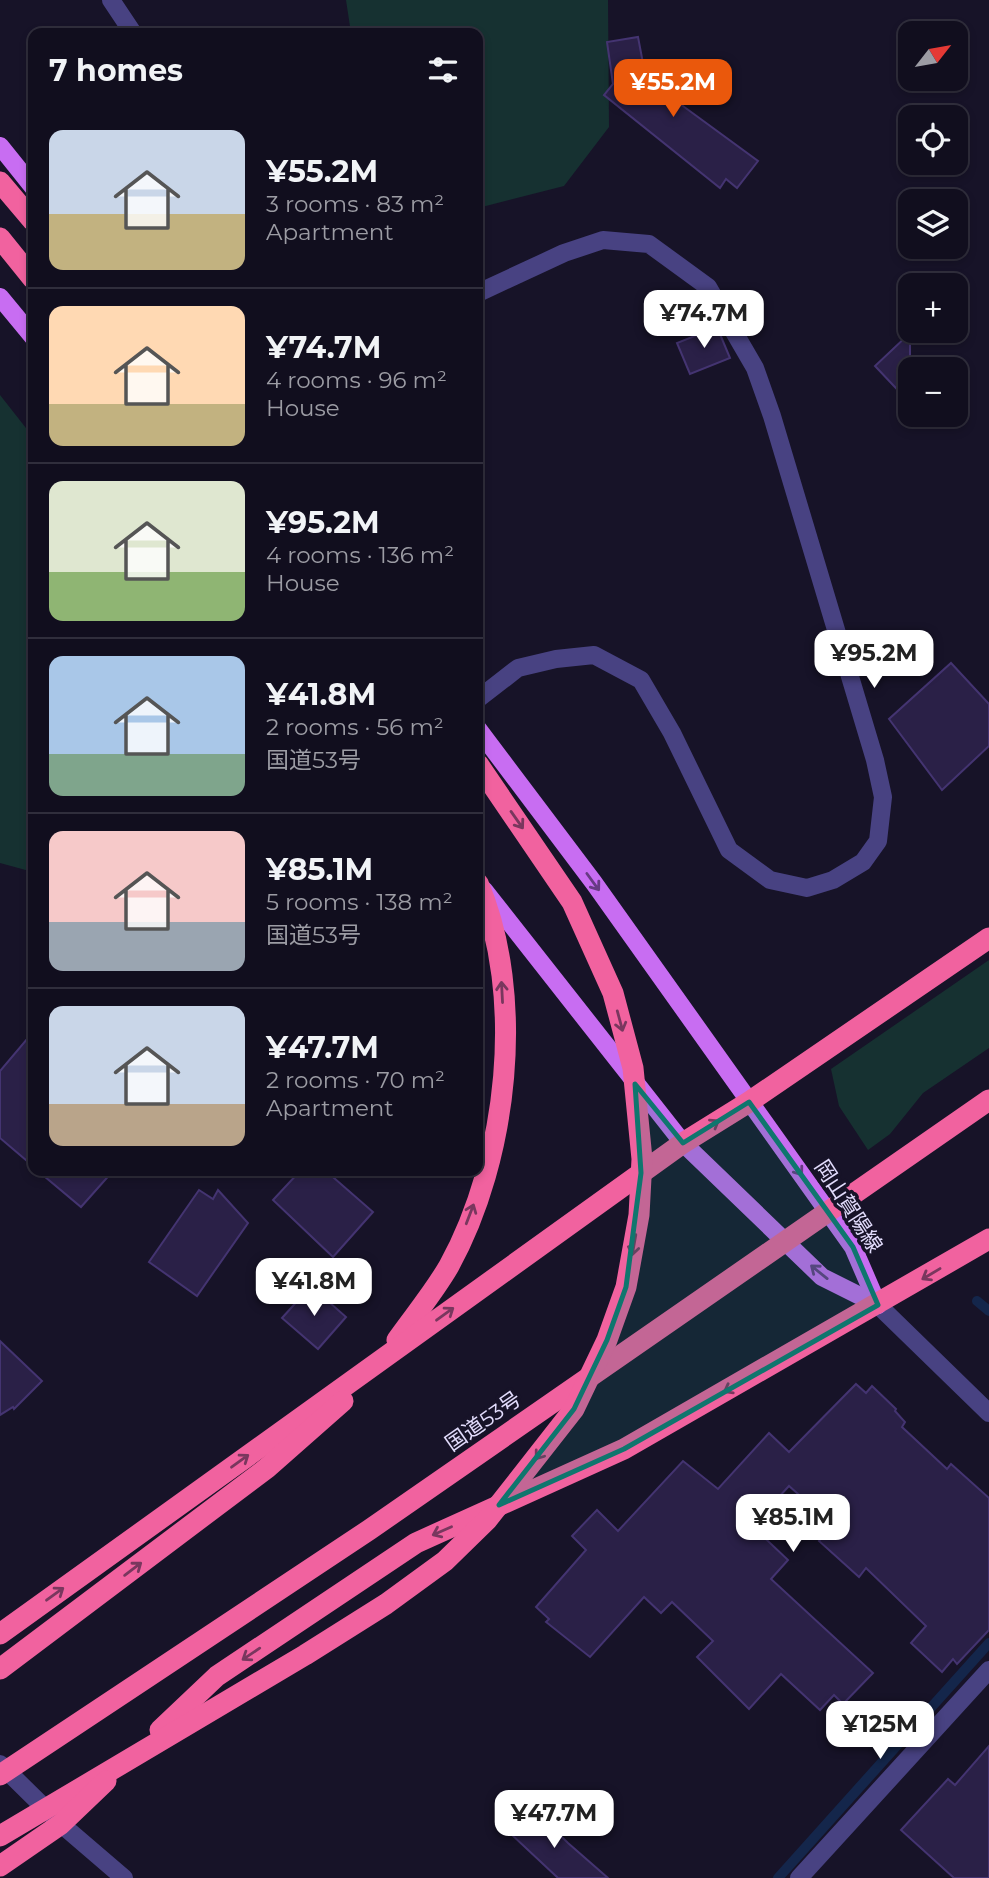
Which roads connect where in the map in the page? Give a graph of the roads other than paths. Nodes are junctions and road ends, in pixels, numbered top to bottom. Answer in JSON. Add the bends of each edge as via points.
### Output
{"nodes":[{"id":1,"x":111,"y":0,"type":"edge"},
{"id":2,"x":130,"y":28,"type":"edge"},
{"id":3,"x":0,"y":146,"type":"edge"},
{"id":4,"x":28,"y":181,"type":"edge"},
{"id":5,"x":0,"y":182,"type":"edge"},
{"id":6,"x":28,"y":215,"type":"edge"},
{"id":7,"x":0,"y":238,"type":"edge"},
{"id":8,"x":28,"y":273,"type":"edge"},
{"id":9,"x":483,"y":291,"type":"edge"},
{"id":10,"x":0,"y":296,"type":"edge"},
{"id":11,"x":28,"y":331,"type":"edge"},
{"id":12,"x":483,"y":695,"type":"edge"},
{"id":13,"x":483,"y":736,"type":"edge"},
{"id":14,"x":483,"y":771,"type":"edge"},
{"id":15,"x":483,"y":889,"type":"edge"},
{"id":16,"x":483,"y":898,"type":"edge"},
{"id":17,"x":989,"y":938,"type":"edge"},
{"id":18,"x":989,"y":1100,"type":"edge"},
{"id":19,"x":749,"y":1102,"type":"junction"},
{"id":20,"x":683,"y":1143,"type":"junction"},
{"id":21,"x":989,"y":1238,"type":"edge"},
{"id":22,"x":878,"y":1305,"type":"junction"},
{"id":23,"x":989,"y":1413,"type":"edge"},
{"id":24,"x":0,"y":1634,"type":"edge"},
{"id":25,"x":0,"y":1669,"type":"edge"},
{"id":26,"x":989,"y":1670,"type":"edge"},
{"id":27,"x":0,"y":1764,"type":"edge"},
{"id":28,"x":0,"y":1775,"type":"edge"},
{"id":29,"x":61,"y":1824,"type":"junction"},
{"id":30,"x":0,"y":1836,"type":"edge"},
{"id":31,"x":0,"y":1866,"type":"edge"},
{"id":32,"x":124,"y":1878,"type":"edge"},
{"id":33,"x":799,"y":1878,"type":"edge"}],
"edges":[{"from":1,"to":2,"type":"street"},
{"from":3,"to":4,"type":"main road"},
{"from":5,"to":6,"type":"highway"},
{"from":7,"to":8,"type":"highway"},
{"from":9,"to":12,"type":"street","via":[[603,240],[649,244],[708,287],[755,368],[772,416],[875,760],[884,797],[878,841],[863,862],[833,880],[807,888],[770,880],[729,850],[641,680],[594,655],[519,668]]},
{"from":10,"to":11,"type":"main road"},
{"from":13,"to":19,"type":"main road","name":"岡山賀陽線","one_way":true},
{"from":14,"to":30,"type":"highway","one_way":true,"via":[[572,902],[613,993],[633,1068],[642,1159],[639,1215],[626,1287],[607,1340],[574,1409],[487,1520],[445,1561],[305,1655]]},
{"from":15,"to":20,"type":"main road"},
{"from":25,"to":16,"type":"highway","one_way":true,"via":[[267,1468],[345,1399],[390,1350],[449,1265],[487,1171],[501,1106],[500,949]]},
{"from":17,"to":19,"type":"highway"},
{"from":18,"to":28,"type":"highway","name":"国道53号","via":[[369,1530]]},
{"from":20,"to":19,"type":"highway","one_way":true},
{"from":19,"to":22,"type":"main road","name":"岡山賀陽線","one_way":true,"via":[[853,1247]]},
{"from":22,"to":20,"type":"main road","one_way":true,"via":[[822,1277]]},
{"from":24,"to":20,"type":"highway","one_way":true},
{"from":21,"to":22,"type":"highway","one_way":true},
{"from":22,"to":23,"type":"street"},
{"from":22,"to":29,"type":"highway","one_way":true,"via":[[624,1448],[416,1543],[218,1676]]},
{"from":26,"to":33,"type":"street"},
{"from":27,"to":29,"type":"street"},
{"from":29,"to":31,"type":"highway"},
{"from":29,"to":32,"type":"street"}]}
